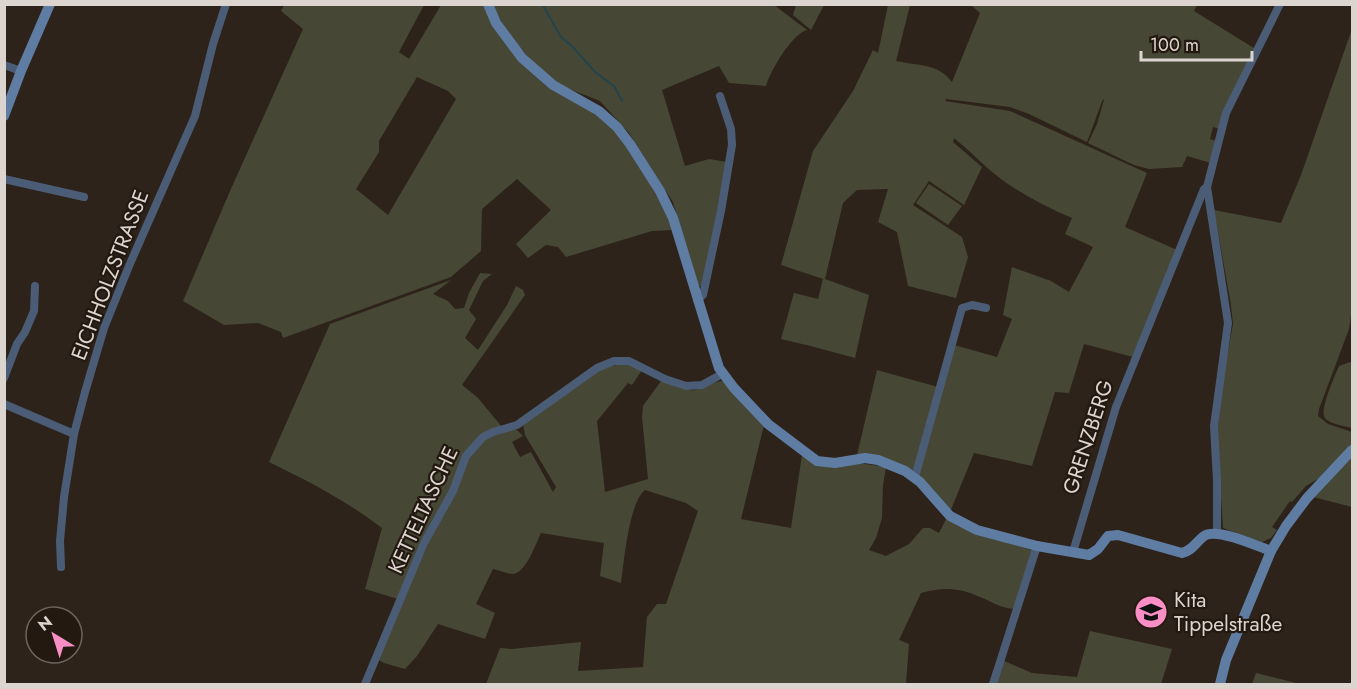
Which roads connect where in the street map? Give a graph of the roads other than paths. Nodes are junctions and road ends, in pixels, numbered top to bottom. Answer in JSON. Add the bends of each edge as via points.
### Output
{"nodes":[{"id":1,"x":50,"y":4,"type":"edge"},
{"id":2,"x":226,"y":4,"type":"edge"},
{"id":3,"x":488,"y":4,"type":"edge"},
{"id":4,"x":1280,"y":4,"type":"edge"},
{"id":5,"x":4,"y":65,"type":"edge"},
{"id":6,"x":21,"y":71,"type":"junction"},
{"id":7,"x":720,"y":96,"type":"dead end"},
{"id":8,"x":4,"y":116,"type":"edge"},
{"id":9,"x":4,"y":179,"type":"edge"},
{"id":10,"x":1207,"y":187,"type":"junction"},
{"id":11,"x":84,"y":197,"type":"dead end"},
{"id":12,"x":34,"y":286,"type":"dead end"},
{"id":13,"x":697,"y":300,"type":"junction"},
{"id":14,"x":986,"y":308,"type":"dead end"},
{"id":15,"x":722,"y":374,"type":"junction"},
{"id":16,"x":4,"y":378,"type":"edge"},
{"id":17,"x":4,"y":404,"type":"edge"},
{"id":18,"x":74,"y":434,"type":"junction"},
{"id":19,"x":1353,"y":450,"type":"edge"},
{"id":20,"x":915,"y":477,"type":"junction"},
{"id":21,"x":1217,"y":533,"type":"junction"},
{"id":22,"x":1037,"y":546,"type":"junction"},
{"id":23,"x":1271,"y":551,"type":"junction"},
{"id":24,"x":1073,"y":552,"type":"junction"},
{"id":25,"x":61,"y":567,"type":"dead end"},
{"id":26,"x":365,"y":684,"type":"edge"},
{"id":27,"x":993,"y":684,"type":"edge"},
{"id":28,"x":1220,"y":684,"type":"edge"}],
"edges":[{"from":1,"to":6,"type":"street"},
{"from":2,"to":18,"type":"street","name":"EICHHOLZSTRASSE","via":[[195,116],[104,328]]},
{"from":3,"to":13,"type":"street","via":[[496,23],[522,58],[553,85],[599,111],[630,144],[668,206]]},
{"from":4,"to":10,"type":"street","name":"GRENZBERG","via":[[1226,113]]},
{"from":5,"to":6,"type":"street"},
{"from":6,"to":8,"type":"street"},
{"from":7,"to":13,"type":"street","via":[[732,145],[703,295]]},
{"from":9,"to":11,"type":"street"},
{"from":10,"to":21,"type":"street","name":"GRENZBERG","via":[[1228,322],[1214,426]]},
{"from":10,"to":24,"type":"street","name":"GRENZBERG","via":[[1116,407]]},
{"from":12,"to":16,"type":"street","via":[[34,311]]},
{"from":13,"to":15,"type":"street"},
{"from":14,"to":20,"type":"street","via":[[962,308]]},
{"from":15,"to":20,"type":"street","via":[[768,424],[817,460],[835,463],[872,459]]},
{"from":15,"to":26,"type":"street","name":"KETTELTASCHE","via":[[702,385],[686,386],[629,361],[614,361],[597,368],[518,425],[483,437],[467,453],[453,491],[424,543]]},
{"from":17,"to":18,"type":"street"},
{"from":18,"to":25,"type":"street","name":"EICHHOLZSTRASSE","via":[[64,497]]},
{"from":19,"to":23,"type":"street","via":[[1299,507]]},
{"from":20,"to":22,"type":"street","via":[[944,511],[957,520],[977,530]]},
{"from":21,"to":23,"type":"street"},
{"from":21,"to":24,"type":"street","via":[[1205,535],[1182,553],[1114,535],[1105,538],[1091,554]]},
{"from":22,"to":24,"type":"street"},
{"from":22,"to":27,"type":"street"},
{"from":23,"to":28,"type":"street"}]}
